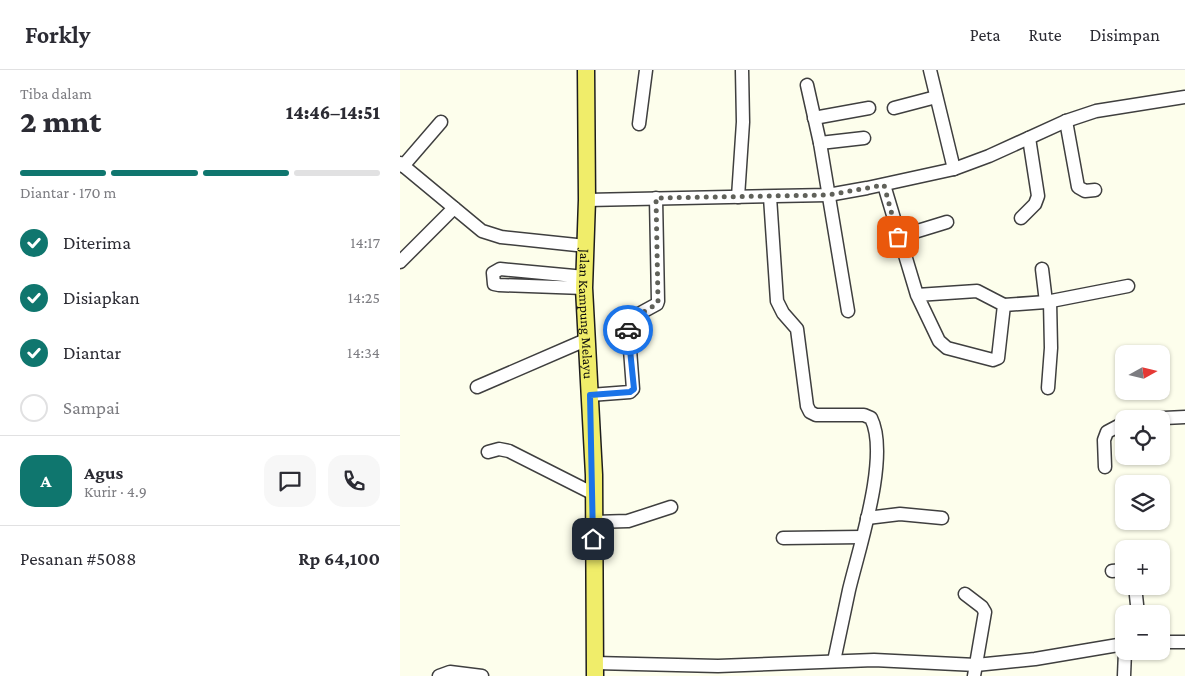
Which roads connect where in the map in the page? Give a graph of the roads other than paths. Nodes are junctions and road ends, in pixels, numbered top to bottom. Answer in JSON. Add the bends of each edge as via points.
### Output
{"nodes":[{"id":1,"x":586,"y":70,"type":"edge"},
{"id":2,"x":646,"y":70,"type":"edge"},
{"id":3,"x":742,"y":70,"type":"edge"},
{"id":4,"x":930,"y":70,"type":"edge"},
{"id":5,"x":807,"y":85,"type":"dead end"},
{"id":6,"x":1185,"y":96,"type":"edge"},
{"id":7,"x":936,"y":97,"type":"junction"},
{"id":8,"x":869,"y":108,"type":"dead end"},
{"id":9,"x":894,"y":108,"type":"dead end"},
{"id":10,"x":814,"y":118,"type":"junction"},
{"id":11,"x":1066,"y":121,"type":"junction"},
{"id":12,"x":441,"y":122,"type":"dead end"},
{"id":13,"x":639,"y":124,"type":"dead end"},
{"id":14,"x":864,"y":138,"type":"dead end"},
{"id":15,"x":1029,"y":138,"type":"junction"},
{"id":16,"x":820,"y":143,"type":"junction"},
{"id":17,"x":402,"y":165,"type":"edge"},
{"id":18,"x":954,"y":169,"type":"junction"},
{"id":19,"x":884,"y":185,"type":"junction"},
{"id":20,"x":1095,"y":190,"type":"dead end"},
{"id":21,"x":828,"y":195,"type":"junction"},
{"id":22,"x":738,"y":197,"type":"junction"},
{"id":23,"x":770,"y":197,"type":"junction"},
{"id":24,"x":656,"y":198,"type":"junction"},
{"id":25,"x":587,"y":200,"type":"junction"},
{"id":26,"x":454,"y":208,"type":"junction"},
{"id":27,"x":1021,"y":218,"type":"dead end"},
{"id":28,"x":947,"y":222,"type":"dead end"},
{"id":29,"x":898,"y":237,"type":"junction"},
{"id":30,"x":586,"y":246,"type":"junction"},
{"id":31,"x":400,"y":262,"type":"edge"},
{"id":32,"x":1042,"y":269,"type":"dead end"},
{"id":33,"x":585,"y":283,"type":"junction"},
{"id":34,"x":1128,"y":286,"type":"dead end"},
{"id":35,"x":917,"y":295,"type":"junction"},
{"id":36,"x":1048,"y":301,"type":"junction"},
{"id":37,"x":1004,"y":304,"type":"junction"},
{"id":38,"x":848,"y":310,"type":"dead end"},
{"id":39,"x":588,"y":339,"type":"junction"},
{"id":40,"x":477,"y":388,"type":"dead end"},
{"id":41,"x":1048,"y":388,"type":"dead end"},
{"id":42,"x":590,"y":395,"type":"junction"},
{"id":43,"x":1185,"y":417,"type":"edge"},
{"id":44,"x":1170,"y":418,"type":"edge"},
{"id":45,"x":1115,"y":428,"type":"edge"},
{"id":46,"x":488,"y":452,"type":"dead end"},
{"id":47,"x":1105,"y":467,"type":"dead end"},
{"id":48,"x":594,"y":494,"type":"junction"},
{"id":49,"x":671,"y":507,"type":"dead end"},
{"id":50,"x":867,"y":518,"type":"junction"},
{"id":51,"x":942,"y":518,"type":"dead end"},
{"id":52,"x":593,"y":522,"type":"junction"},
{"id":53,"x":862,"y":537,"type":"junction"},
{"id":54,"x":784,"y":538,"type":"dead end"},
{"id":55,"x":965,"y":594,"type":"dead end"},
{"id":56,"x":1170,"y":642,"type":"edge"},
{"id":57,"x":1185,"y":642,"type":"edge"},
{"id":58,"x":1115,"y":646,"type":"edge"},
{"id":59,"x":1125,"y":660,"type":"edge"},
{"id":60,"x":834,"y":661,"type":"junction"},
{"id":61,"x":595,"y":669,"type":"edge"},
{"id":62,"x":975,"y":670,"type":"edge"},
{"id":63,"x":718,"y":671,"type":"edge"},
{"id":64,"x":440,"y":676,"type":"edge"},
{"id":65,"x":482,"y":676,"type":"edge"},
{"id":66,"x":1124,"y":676,"type":"edge"}],
"edges":[{"from":1,"to":25,"type":"main road","name":"Jalan Kampung Melayu"},
{"from":2,"to":13,"type":"street"},
{"from":3,"to":22,"type":"street","via":[[743,122]]},
{"from":4,"to":7,"type":"street"},
{"from":5,"to":10,"type":"street"},
{"from":6,"to":11,"type":"street","via":[[1096,111]]},
{"from":7,"to":9,"type":"street"},
{"from":7,"to":18,"type":"street"},
{"from":8,"to":10,"type":"street"},
{"from":10,"to":16,"type":"street"},
{"from":11,"to":15,"type":"street"},
{"from":11,"to":20,"type":"street","via":[[1076,183],[1082,191]]},
{"from":12,"to":17,"type":"street"},
{"from":14,"to":16,"type":"street"},
{"from":15,"to":18,"type":"street"},
{"from":15,"to":27,"type":"street","via":[[1038,196],[1035,204]]},
{"from":16,"to":21,"type":"street"},
{"from":17,"to":26,"type":"street"},
{"from":18,"to":19,"type":"street"},
{"from":19,"to":21,"type":"street"},
{"from":19,"to":29,"type":"street"},
{"from":21,"to":23,"type":"street"},
{"from":21,"to":38,"type":"street"},
{"from":22,"to":23,"type":"street"},
{"from":22,"to":24,"type":"street"},
{"from":23,"to":50,"type":"street","via":[[777,300],[797,329],[807,406],[816,414],[864,415],[871,418],[874,425],[877,465]]},
{"from":24,"to":25,"type":"street"},
{"from":24,"to":42,"type":"street","via":[[658,301],[628,323],[634,389]]},
{"from":25,"to":30,"type":"main road","name":"Jalan Kampung Melayu"},
{"from":26,"to":30,"type":"street","via":[[482,231],[500,237]]},
{"from":26,"to":31,"type":"street"},
{"from":28,"to":29,"type":"street"},
{"from":29,"to":35,"type":"street"},
{"from":30,"to":33,"type":"main road","name":"Jalan Kampung Melayu"},
{"from":32,"to":36,"type":"street"},
{"from":33,"to":33,"type":"street","via":[[500,269],[493,273],[492,279],[499,285]]},
{"from":33,"to":39,"type":"main road","name":"Jalan Kampung Melayu"},
{"from":34,"to":36,"type":"street"},
{"from":35,"to":37,"type":"street","via":[[977,291]]},
{"from":35,"to":37,"type":"street","via":[[942,345],[993,360],[998,358]]},
{"from":36,"to":37,"type":"street"},
{"from":36,"to":41,"type":"street","via":[[1051,348]]},
{"from":39,"to":40,"type":"street"},
{"from":39,"to":42,"type":"main road","name":"Jalan Kampung Melayu"},
{"from":42,"to":48,"type":"main road","name":"Jalan Kampung Melayu"},
{"from":43,"to":44,"type":"street"},
{"from":45,"to":47,"type":"street","via":[[1107,432],[1104,440]]},
{"from":46,"to":48,"type":"street","via":[[509,451]]},
{"from":48,"to":52,"type":"main road","name":"Jalan Kampung Melayu"},
{"from":49,"to":52,"type":"street","via":[[628,520]]},
{"from":50,"to":51,"type":"street","via":[[900,514]]},
{"from":50,"to":53,"type":"street"},
{"from":52,"to":61,"type":"main road","name":"Jalan Kampung Melayu"},
{"from":53,"to":54,"type":"street"},
{"from":53,"to":60,"type":"street"},
{"from":55,"to":62,"type":"street","via":[[985,612]]},
{"from":56,"to":57,"type":"street"},
{"from":58,"to":62,"type":"street"},
{"from":59,"to":66,"type":"street"},
{"from":60,"to":62,"type":"street","via":[[931,662]]},
{"from":60,"to":63,"type":"street"},
{"from":61,"to":63,"type":"street"},
{"from":64,"to":65,"type":"street","via":[[456,672]]}]}
